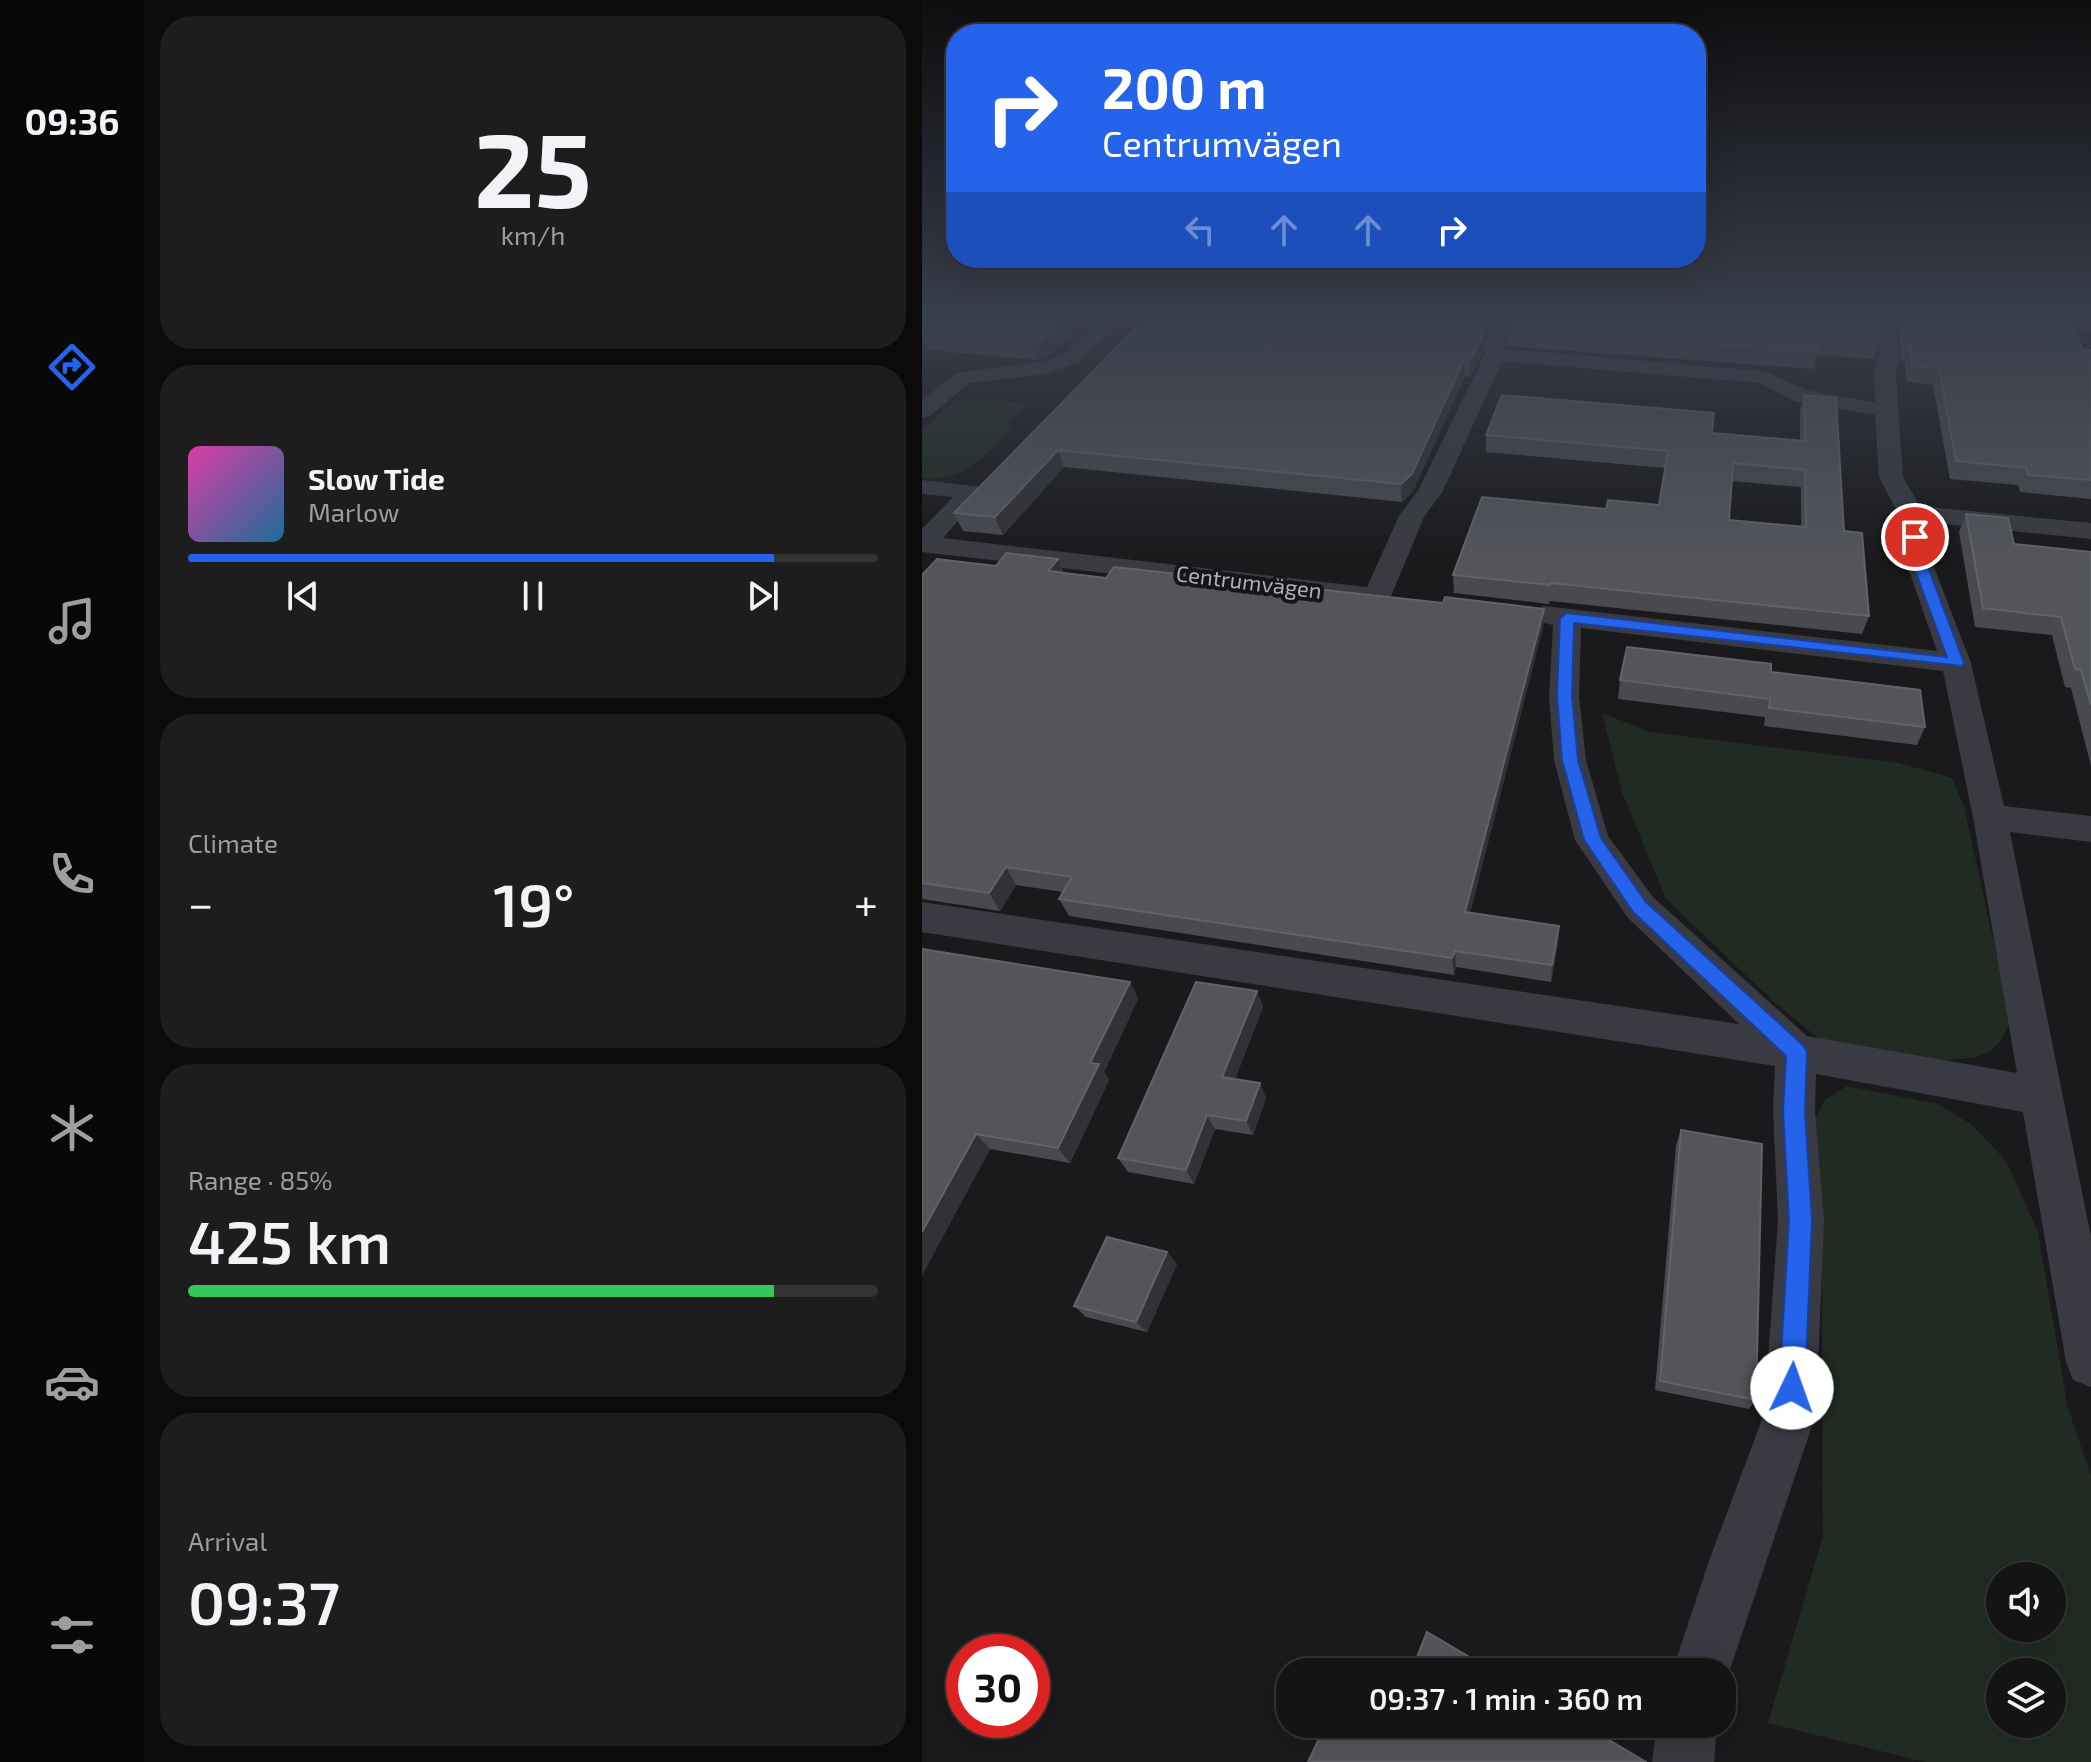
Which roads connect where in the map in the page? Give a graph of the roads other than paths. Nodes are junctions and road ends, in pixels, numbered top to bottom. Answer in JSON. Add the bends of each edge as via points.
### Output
{"nodes":[{"id":1,"x":942,"y":394,"type":"edge"},
{"id":2,"x":1477,"y":394,"type":"edge"},
{"id":3,"x":1799,"y":394,"type":"edge"},
{"id":4,"x":1886,"y":394,"type":"edge"},
{"id":5,"x":1886,"y":410,"type":"junction"},
{"id":6,"x":922,"y":411,"type":"edge"},
{"id":7,"x":922,"y":487,"type":"edge"},
{"id":8,"x":1911,"y":513,"type":"junction"},
{"id":9,"x":2091,"y":531,"type":"edge"},
{"id":10,"x":922,"y":544,"type":"edge"},
{"id":11,"x":1377,"y":596,"type":"junction"},
{"id":12,"x":1409,"y":600,"type":"edge"},
{"id":13,"x":1520,"y":612,"type":"edge"},
{"id":14,"x":1567,"y":618,"type":"junction"},
{"id":15,"x":1956,"y":663,"type":"junction"},
{"id":16,"x":1990,"y":817,"type":"junction"},
{"id":17,"x":2091,"y":829,"type":"edge"},
{"id":18,"x":922,"y":917,"type":"edge"},
{"id":19,"x":1796,"y":1052,"type":"junction"},
{"id":20,"x":2040,"y":1096,"type":"junction"},
{"id":21,"x":2091,"y":1362,"type":"edge"},
{"id":22,"x":1706,"y":1658,"type":"edge"},
{"id":23,"x":1686,"y":1738,"type":"edge"},
{"id":24,"x":1683,"y":1762,"type":"edge"}],
"edges":[{"from":1,"to":6,"type":"street"},
{"from":2,"to":11,"type":"street","via":[[1431,491],[1412,516]]},
{"from":3,"to":5,"type":"street"},
{"from":4,"to":5,"type":"street"},
{"from":5,"to":8,"type":"street","via":[[1891,477]]},
{"from":7,"to":10,"type":"street","via":[[972,492]]},
{"from":8,"to":9,"type":"street"},
{"from":8,"to":15,"type":"street","via":[[1919,562]]},
{"from":10,"to":11,"type":"street","name":"Centrumvägen"},
{"from":11,"to":12,"type":"street","name":"Centrumvägen"},
{"from":13,"to":14,"type":"street"},
{"from":14,"to":15,"type":"street"},
{"from":14,"to":19,"type":"street","via":[[1564,696],[1570,760],[1592,840],[1640,907]]},
{"from":15,"to":16,"type":"street"},
{"from":16,"to":17,"type":"street"},
{"from":16,"to":20,"type":"street"},
{"from":18,"to":19,"type":"street"},
{"from":19,"to":20,"type":"street"},
{"from":19,"to":22,"type":"street","via":[[1801,1220],[1790,1414]]},
{"from":20,"to":21,"type":"street"},
{"from":23,"to":24,"type":"street"}]}
